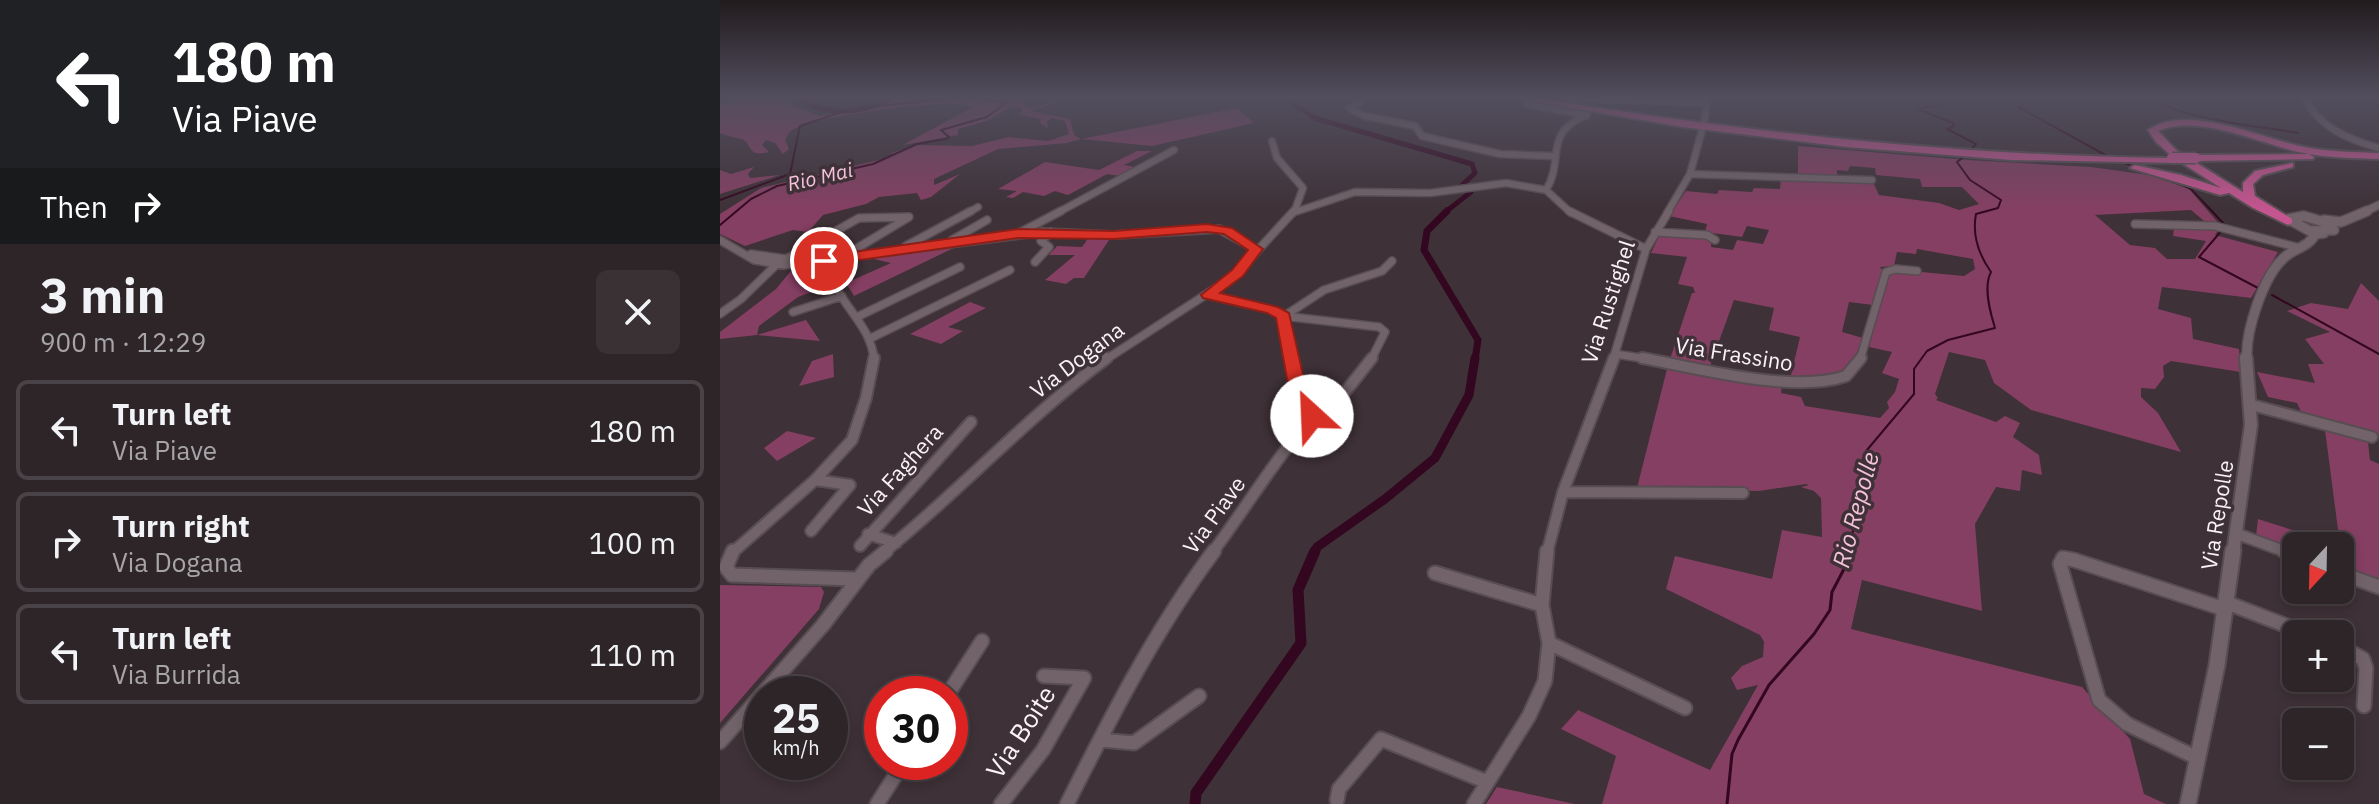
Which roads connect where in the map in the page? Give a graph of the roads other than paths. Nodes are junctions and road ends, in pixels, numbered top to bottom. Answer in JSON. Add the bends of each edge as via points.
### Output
{"nodes":[{"id":1,"x":1422,"y":136,"type":"edge"},
{"id":2,"x":1562,"y":136,"type":"edge"},
{"id":3,"x":1701,"y":136,"type":"edge"},
{"id":4,"x":1762,"y":136,"type":"edge"},
{"id":5,"x":2156,"y":136,"type":"edge"},
{"id":6,"x":2234,"y":136,"type":"edge"},
{"id":7,"x":2246,"y":136,"type":"edge"},
{"id":8,"x":2346,"y":136,"type":"edge"},
{"id":9,"x":1272,"y":141,"type":"dead end"},
{"id":10,"x":2379,"y":148,"type":"edge"},
{"id":11,"x":1174,"y":150,"type":"dead end"},
{"id":12,"x":1552,"y":156,"type":"junction"},
{"id":13,"x":1988,"y":156,"type":"junction"},
{"id":14,"x":1277,"y":158,"type":"junction"},
{"id":15,"x":1268,"y":159,"type":"dead end"},
{"id":16,"x":2174,"y":159,"type":"junction"},
{"id":17,"x":2196,"y":159,"type":"junction"},
{"id":18,"x":2375,"y":159,"type":"edge"},
{"id":19,"x":2118,"y":161,"type":"junction"},
{"id":20,"x":1690,"y":174,"type":"junction"},
{"id":21,"x":1872,"y":180,"type":"dead end"},
{"id":22,"x":1546,"y":190,"type":"junction"},
{"id":23,"x":2379,"y":205,"type":"edge"},
{"id":24,"x":978,"y":207,"type":"dead end"},
{"id":25,"x":2258,"y":207,"type":"junction"},
{"id":26,"x":1295,"y":210,"type":"junction"},
{"id":27,"x":987,"y":220,"type":"dead end"},
{"id":28,"x":2293,"y":220,"type":"junction"},
{"id":29,"x":2135,"y":224,"type":"dead end"},
{"id":30,"x":2337,"y":225,"type":"junction"},
{"id":31,"x":1051,"y":232,"type":"junction"},
{"id":32,"x":1655,"y":232,"type":"junction"},
{"id":33,"x":1018,"y":233,"type":"junction"},
{"id":34,"x":2324,"y":233,"type":"junction"},
{"id":35,"x":720,"y":240,"type":"edge"},
{"id":36,"x":1715,"y":240,"type":"dead end"},
{"id":37,"x":966,"y":241,"type":"junction"},
{"id":38,"x":946,"y":244,"type":"junction"},
{"id":39,"x":2305,"y":246,"type":"junction"},
{"id":40,"x":972,"y":249,"type":"dead end"},
{"id":41,"x":1256,"y":249,"type":"junction"},
{"id":42,"x":1646,"y":249,"type":"junction"},
{"id":43,"x":900,"y":250,"type":"junction"},
{"id":44,"x":744,"y":255,"type":"junction"},
{"id":45,"x":839,"y":258,"type":"junction"},
{"id":46,"x":824,"y":261,"type":"junction"},
{"id":47,"x":1392,"y":261,"type":"dead end"},
{"id":48,"x":1035,"y":262,"type":"dead end"},
{"id":49,"x":777,"y":264,"type":"junction"},
{"id":50,"x":960,"y":267,"type":"dead end"},
{"id":51,"x":1010,"y":270,"type":"dead end"},
{"id":52,"x":1917,"y":271,"type":"dead end"},
{"id":53,"x":1208,"y":295,"type":"junction"},
{"id":54,"x":842,"y":296,"type":"junction"},
{"id":55,"x":793,"y":312,"type":"dead end"},
{"id":56,"x":720,"y":314,"type":"edge"},
{"id":57,"x":1283,"y":316,"type":"junction"},
{"id":58,"x":857,"y":317,"type":"junction"},
{"id":59,"x":869,"y":339,"type":"junction"},
{"id":60,"x":1615,"y":354,"type":"junction"},
{"id":61,"x":2252,"y":405,"type":"junction"},
{"id":62,"x":1312,"y":412,"type":"junction"},
{"id":63,"x":971,"y":422,"type":"dead end"},
{"id":64,"x":2372,"y":437,"type":"dead end"},
{"id":65,"x":815,"y":480,"type":"junction"},
{"id":66,"x":1563,"y":492,"type":"junction"},
{"id":67,"x":1743,"y":493,"type":"dead end"},
{"id":68,"x":811,"y":531,"type":"dead end"},
{"id":69,"x":2235,"y":533,"type":"junction"},
{"id":70,"x":868,"y":534,"type":"junction"},
{"id":71,"x":896,"y":543,"type":"junction"},
{"id":72,"x":860,"y":546,"type":"dead end"},
{"id":73,"x":2282,"y":551,"type":"edge"},
{"id":74,"x":1435,"y":573,"type":"dead end"},
{"id":75,"x":2354,"y":578,"type":"edge"},
{"id":76,"x":856,"y":579,"type":"junction"},
{"id":77,"x":2379,"y":587,"type":"edge"},
{"id":78,"x":1542,"y":605,"type":"junction"},
{"id":79,"x":2225,"y":605,"type":"junction"},
{"id":80,"x":2282,"y":625,"type":"edge"},
{"id":81,"x":982,"y":641,"type":"dead end"},
{"id":82,"x":1549,"y":643,"type":"junction"},
{"id":83,"x":2354,"y":654,"type":"edge"},
{"id":84,"x":960,"y":676,"type":"edge"},
{"id":85,"x":1044,"y":676,"type":"dead end"},
{"id":86,"x":1199,"y":696,"type":"dead end"},
{"id":87,"x":2364,"y":706,"type":"dead end"},
{"id":88,"x":1685,"y":708,"type":"dead end"},
{"id":89,"x":1101,"y":740,"type":"junction"},
{"id":90,"x":720,"y":742,"type":"edge"},
{"id":91,"x":2197,"y":758,"type":"junction"},
{"id":92,"x":892,"y":780,"type":"edge"},
{"id":93,"x":1487,"y":782,"type":"junction"},
{"id":94,"x":1337,"y":800,"type":"dead end"},
{"id":95,"x":877,"y":804,"type":"edge"},
{"id":96,"x":1001,"y":804,"type":"edge"},
{"id":97,"x":1067,"y":804,"type":"edge"},
{"id":98,"x":1474,"y":804,"type":"edge"},
{"id":99,"x":2188,"y":804,"type":"edge"}],
"edges":[{"from":1,"to":12,"type":"street","via":[[1500,154]]},
{"from":2,"to":12,"type":"street"},
{"from":3,"to":20,"type":"street","name":"Via Rustighel"},
{"from":4,"to":13,"type":"highway"},
{"from":5,"to":25,"type":"highway"},
{"from":6,"to":17,"type":"highway","via":[[2247,149]]},
{"from":7,"to":18,"type":"highway","via":[[2303,150]]},
{"from":8,"to":10,"type":"street"},
{"from":9,"to":14,"type":"street"},
{"from":11,"to":33,"type":"street"},
{"from":12,"to":22,"type":"street","via":[[1554,177]]},
{"from":13,"to":19,"type":"highway"},
{"from":13,"to":19,"type":"highway"},
{"from":14,"to":15,"type":"street"},
{"from":14,"to":26,"type":"street","via":[[1303,188]]},
{"from":16,"to":17,"type":"highway","bridge":true},
{"from":16,"to":19,"type":"highway"},
{"from":16,"to":19,"type":"highway"},
{"from":17,"to":18,"type":"highway"},
{"from":18,"to":25,"type":"highway","via":[[2292,164],[2259,173],[2247,190]]},
{"from":19,"to":25,"type":"highway"},
{"from":20,"to":21,"type":"street"},
{"from":20,"to":32,"type":"street","name":"Via Rustighel"},
{"from":22,"to":26,"type":"street","name":"Via Dogana","via":[[1511,183],[1420,193],[1351,192]]},
{"from":22,"to":42,"type":"street","via":[[1574,215]]},
{"from":23,"to":30,"type":"street","name":"Via Repolle"},
{"from":24,"to":43,"type":"street"},
{"from":25,"to":28,"type":"highway"},
{"from":26,"to":41,"type":"street","name":"Via Dogana"},
{"from":27,"to":38,"type":"street"},
{"from":28,"to":30,"type":"street","via":[[2315,218]]},
{"from":28,"to":34,"type":"street"},
{"from":28,"to":39,"type":"street"},
{"from":29,"to":39,"type":"street","via":[[2215,226]]},
{"from":30,"to":34,"type":"street","name":"Via Repolle"},
{"from":31,"to":33,"type":"street"},
{"from":31,"to":41,"type":"street","via":[[1114,235],[1219,229]]},
{"from":31,"to":48,"type":"street","via":[[1041,241],[1049,247]]},
{"from":32,"to":36,"type":"street"},
{"from":32,"to":42,"type":"street","name":"Via Rustighel"},
{"from":33,"to":37,"type":"street"},
{"from":34,"to":39,"type":"street","name":"Via Repolle","via":[[2315,234]]},
{"from":35,"to":44,"type":"street"},
{"from":37,"to":38,"type":"street"},
{"from":37,"to":40,"type":"street"},
{"from":38,"to":43,"type":"street"},
{"from":39,"to":61,"type":"street","name":"Via Repolle","via":[[2273,271],[2248,331]]},
{"from":41,"to":53,"type":"street","name":"Via Dogana","via":[[1237,273]]},
{"from":42,"to":60,"type":"street","name":"Via Rustighel"},
{"from":43,"to":45,"type":"street"},
{"from":44,"to":45,"type":"street","via":[[786,259],[859,218],[909,217]]},
{"from":44,"to":49,"type":"street"},
{"from":45,"to":46,"type":"street"},
{"from":46,"to":49,"type":"street"},
{"from":46,"to":54,"type":"street"},
{"from":47,"to":57,"type":"street","via":[[1382,271],[1324,290]]},
{"from":49,"to":56,"type":"street"},
{"from":50,"to":58,"type":"street"},
{"from":51,"to":59,"type":"street"},
{"from":52,"to":60,"type":"street","name":"Via Frassino","via":[[1888,269],[1861,356],[1844,377],[1779,381]]},
{"from":53,"to":57,"type":"street"},
{"from":53,"to":71,"type":"street","name":"Via Dogana","via":[[1072,384]]},
{"from":54,"to":55,"type":"street"},
{"from":54,"to":58,"type":"street"},
{"from":57,"to":62,"type":"street","via":[[1296,379]]},
{"from":57,"to":62,"type":"street","name":"Via Piave","via":[[1379,327],[1385,332],[1368,368],[1323,409]]},
{"from":58,"to":59,"type":"street"},
{"from":59,"to":65,"type":"street","via":[[872,375],[852,440]]},
{"from":60,"to":66,"type":"street","name":"Via Rustighel"},
{"from":61,"to":64,"type":"street"},
{"from":61,"to":69,"type":"street","name":"Via Repolle"},
{"from":62,"to":89,"type":"street","name":"Via Piave","via":[[1176,602]]},
{"from":63,"to":70,"type":"street","name":"Via Faghera"},
{"from":65,"to":68,"type":"street","via":[[850,487]]},
{"from":65,"to":76,"type":"street","via":[[733,551],[727,571],[741,577]]},
{"from":66,"to":67,"type":"street"},
{"from":66,"to":78,"type":"street","name":"Via Rustighel","via":[[1546,556]]},
{"from":69,"to":73,"type":"street"},
{"from":69,"to":79,"type":"street","name":"Via Repolle"},
{"from":70,"to":71,"type":"street"},
{"from":70,"to":72,"type":"street","name":"Via Faghera"},
{"from":71,"to":76,"type":"street","name":"Via Dogana"},
{"from":74,"to":78,"type":"street"},
{"from":75,"to":77,"type":"street"},
{"from":76,"to":90,"type":"street","name":"Via Dogana","via":[[823,625]]},
{"from":78,"to":82,"type":"street","name":"Via Rustighel"},
{"from":79,"to":80,"type":"street"},
{"from":79,"to":91,"type":"street","name":"Via Repolle"},
{"from":79,"to":91,"type":"street","via":[[2074,560],[2063,558],[2060,564],[2099,700],[2127,724]]},
{"from":81,"to":84,"type":"street"},
{"from":82,"to":88,"type":"street"},
{"from":82,"to":93,"type":"street","name":"Via Rustighel","via":[[1545,681]]},
{"from":83,"to":87,"type":"street","via":[[2366,668]]},
{"from":85,"to":96,"type":"street","name":"Via Boite","via":[[1084,678],[1043,750]]},
{"from":86,"to":89,"type":"street","via":[[1134,743]]},
{"from":89,"to":97,"type":"street","name":"Via Piave"},
{"from":91,"to":99,"type":"street","name":"Via Repolle"},
{"from":92,"to":95,"type":"street"},
{"from":93,"to":94,"type":"street","via":[[1381,739],[1339,789]]},
{"from":93,"to":98,"type":"street","name":"Via Rustighel"}]}
